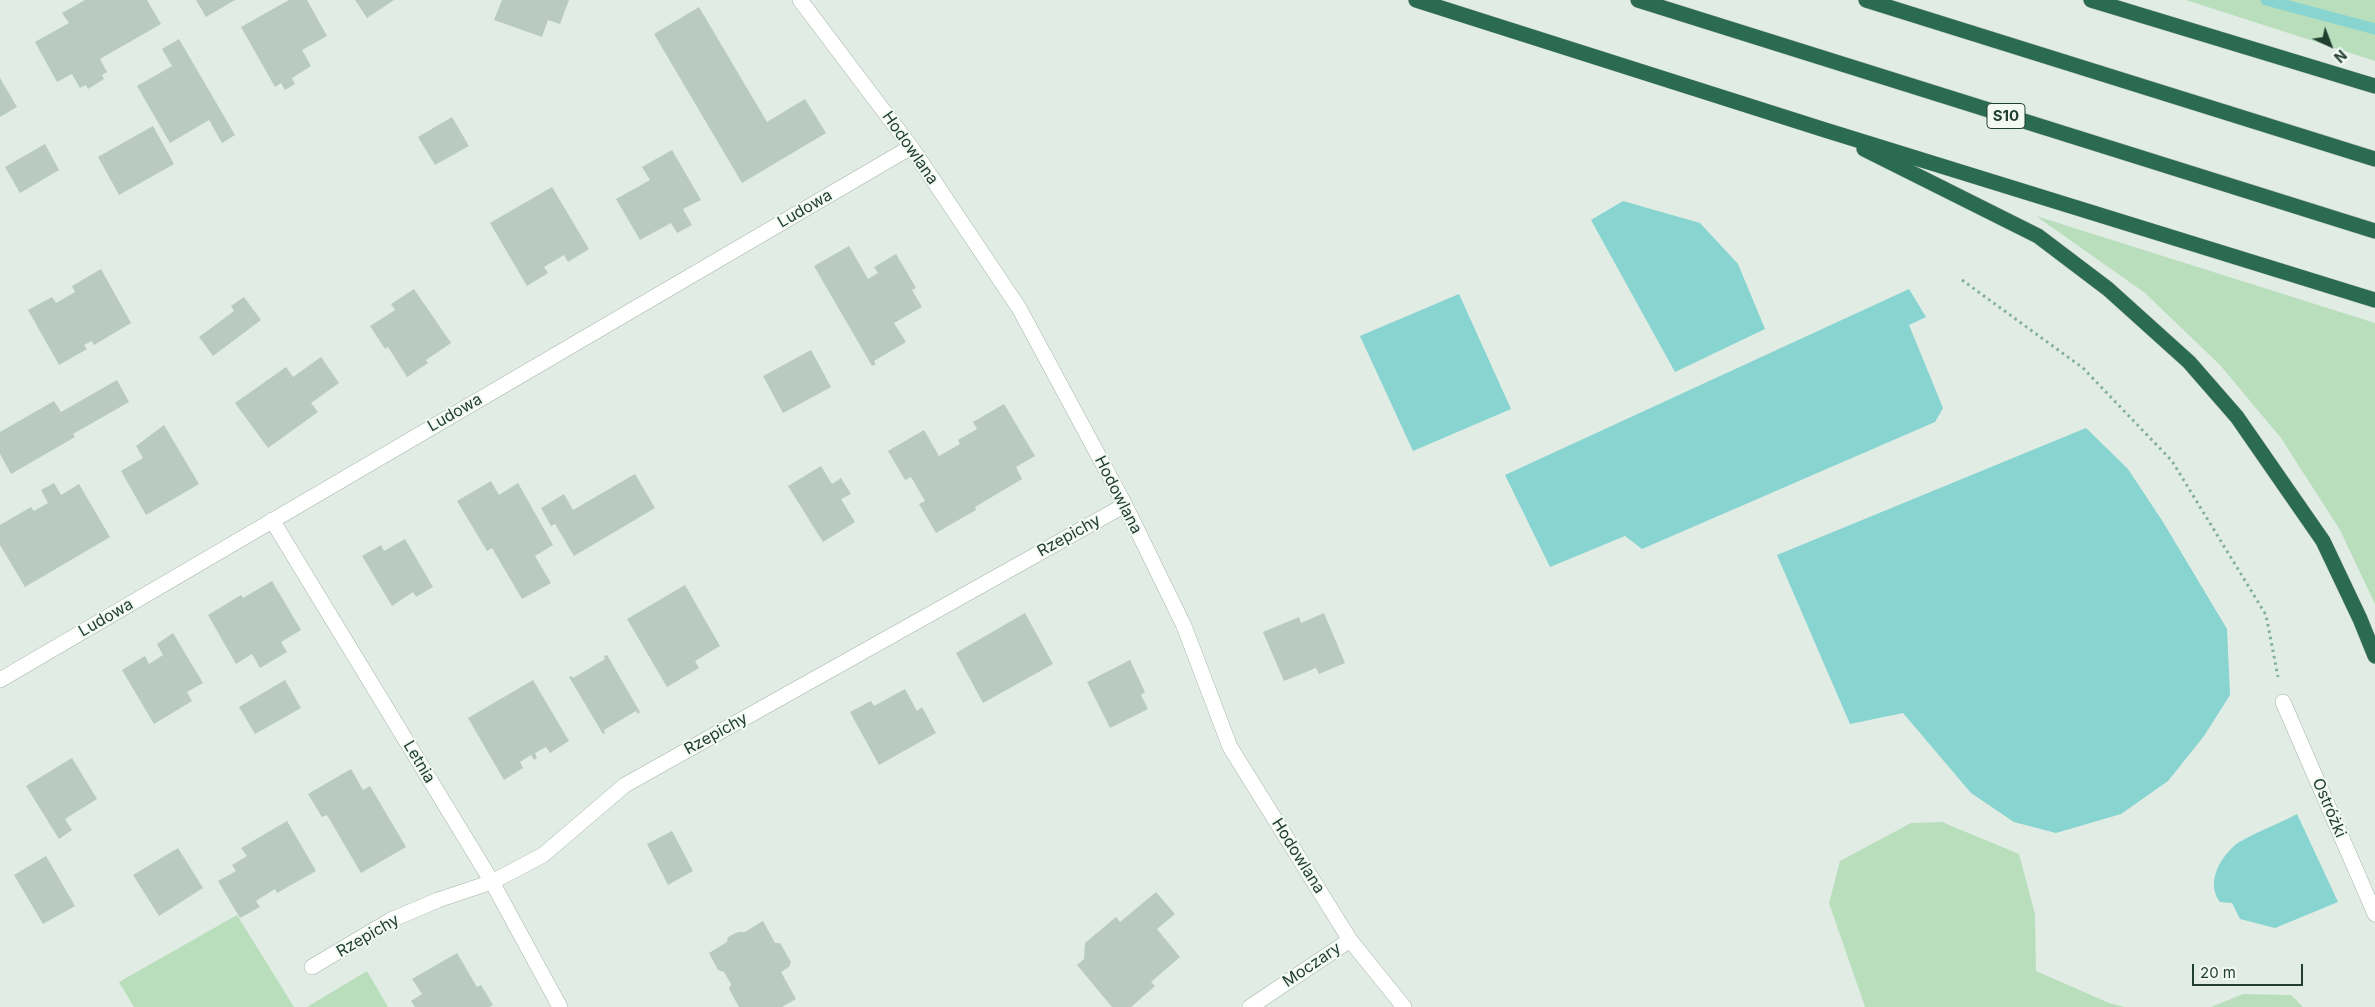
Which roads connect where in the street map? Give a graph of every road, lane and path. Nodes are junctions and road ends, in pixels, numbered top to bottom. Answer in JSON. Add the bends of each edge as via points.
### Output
{"nodes":[{"id":1,"x":800,"y":0,"type":"edge"},
{"id":2,"x":1416,"y":0,"type":"edge"},
{"id":3,"x":1638,"y":0,"type":"edge"},
{"id":4,"x":1866,"y":0,"type":"edge"},
{"id":5,"x":2091,"y":0,"type":"edge"},
{"id":6,"x":2375,"y":86,"type":"edge"},
{"id":7,"x":1825,"y":130,"type":"junction"},
{"id":8,"x":911,"y":147,"type":"junction"},
{"id":9,"x":2375,"y":159,"type":"edge"},
{"id":10,"x":2375,"y":231,"type":"edge"},
{"id":11,"x":1962,"y":280,"type":"dead end"},
{"id":12,"x":2375,"y":300,"type":"edge"},
{"id":13,"x":1125,"y":505,"type":"junction"},
{"id":14,"x":272,"y":520,"type":"junction"},
{"id":15,"x":2375,"y":656,"type":"edge"},
{"id":16,"x":0,"y":680,"type":"edge"},
{"id":17,"x":2283,"y":702,"type":"joint"},
{"id":18,"x":492,"y":882,"type":"junction"},
{"id":19,"x":2375,"y":914,"type":"edge"},
{"id":20,"x":1350,"y":940,"type":"junction"},
{"id":21,"x":312,"y":968,"type":"dead end"},
{"id":22,"x":560,"y":1007,"type":"edge"},
{"id":23,"x":1250,"y":1007,"type":"edge"},
{"id":24,"x":1404,"y":1007,"type":"edge"}],
"edges":[{"from":1,"to":8,"type":"street","name":"Hodowlana"},
{"from":2,"to":7,"type":"highway"},
{"from":3,"to":10,"type":"highway","number":"S10"},
{"from":4,"to":9,"type":"highway"},
{"from":5,"to":6,"type":"highway"},
{"from":7,"to":12,"type":"highway"},
{"from":7,"to":15,"type":"highway","via":[[2038,236],[2108,289],[2189,362],[2237,417],[2322,541]]},
{"from":8,"to":13,"type":"street","name":"Hodowlana","via":[[1019,308]]},
{"from":8,"to":14,"type":"street","name":"Ludowa"},
{"from":11,"to":17,"type":"path","via":[[2083,368],[2172,461],[2266,615]]},
{"from":13,"to":18,"type":"street","name":"Rzepichy","via":[[625,785],[543,855]]},
{"from":13,"to":20,"type":"street","name":"Hodowlana","via":[[1184,626],[1230,747]]},
{"from":14,"to":16,"type":"street","name":"Ludowa"},
{"from":14,"to":18,"type":"street","name":"Letnia"},
{"from":17,"to":19,"type":"street","name":"Ostróżki"},
{"from":18,"to":21,"type":"street","name":"Rzepichy","via":[[391,920]]},
{"from":18,"to":22,"type":"street","name":"Letnia"},
{"from":20,"to":23,"type":"street","name":"Moczary"},
{"from":20,"to":24,"type":"street","name":"Hodowlana"}]}
